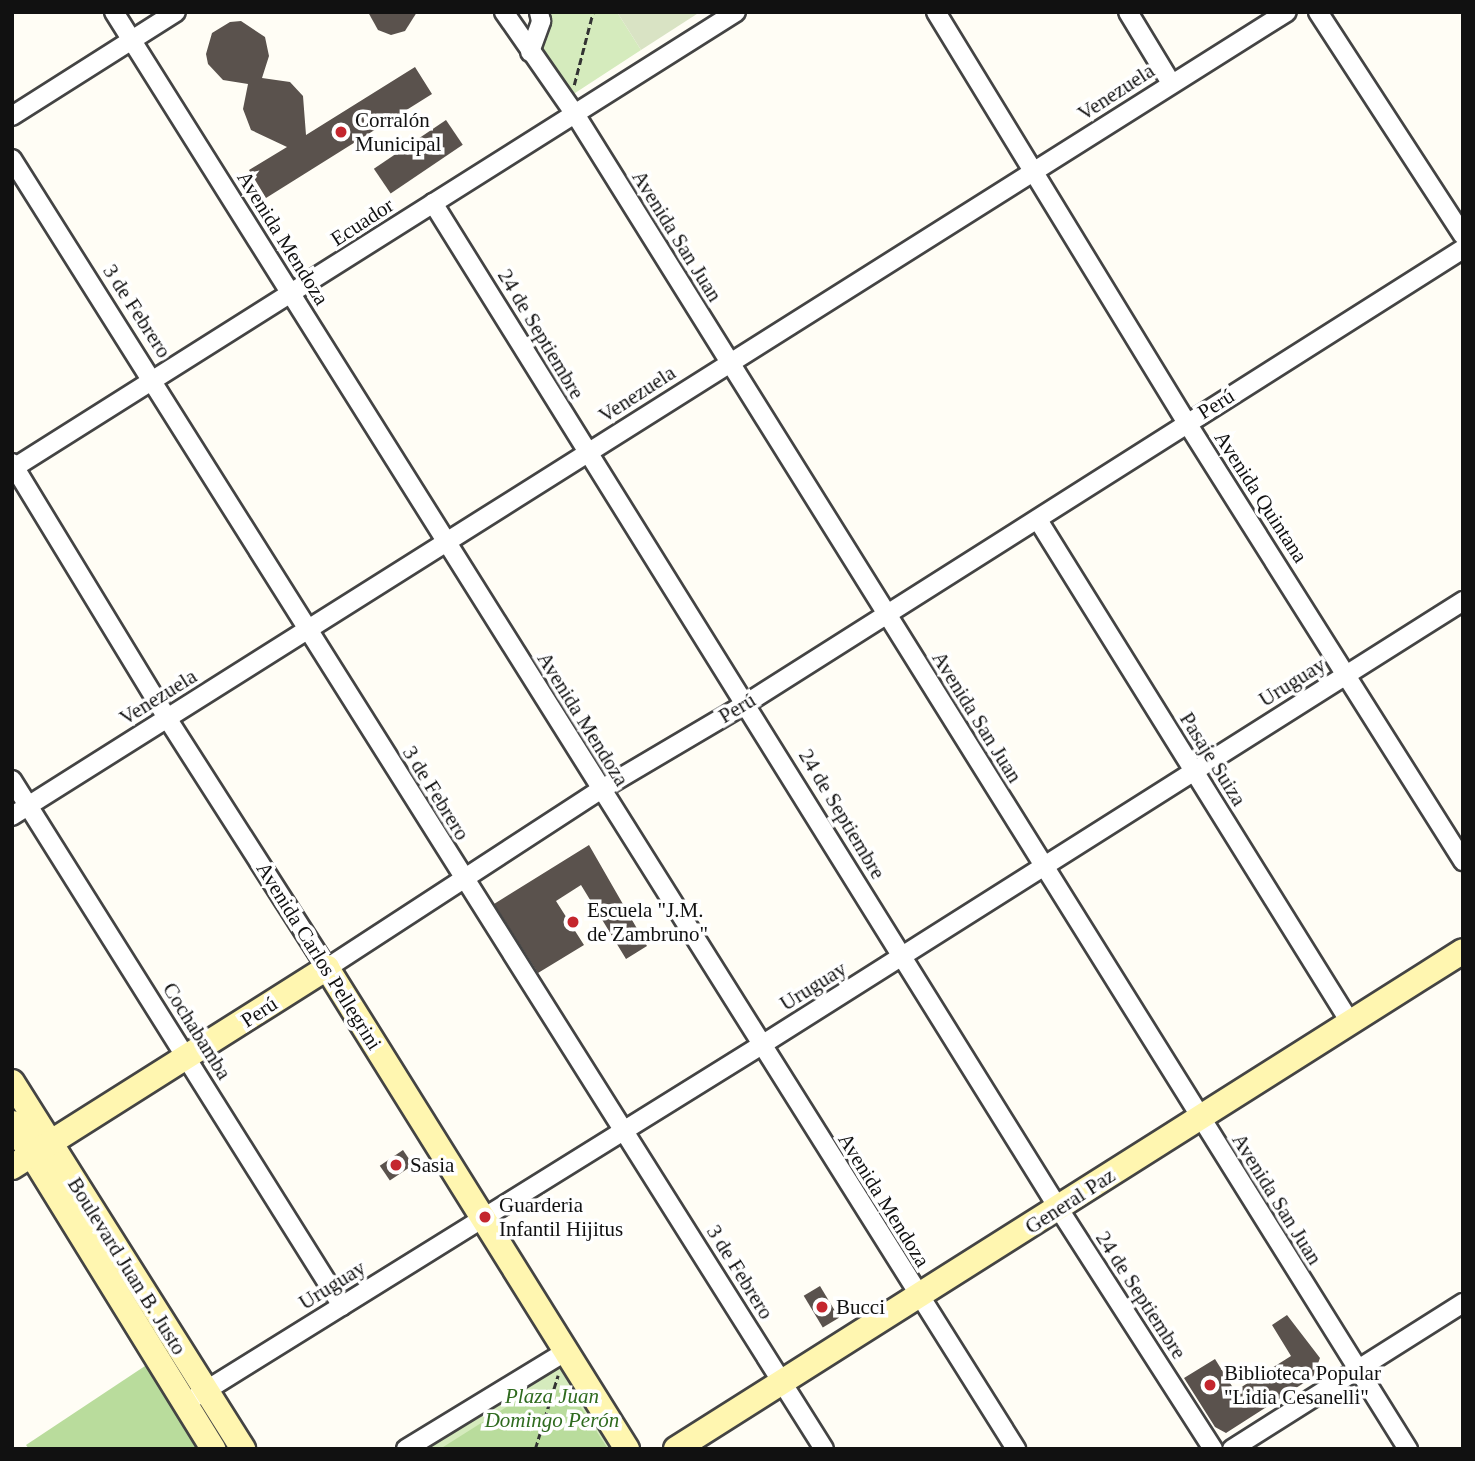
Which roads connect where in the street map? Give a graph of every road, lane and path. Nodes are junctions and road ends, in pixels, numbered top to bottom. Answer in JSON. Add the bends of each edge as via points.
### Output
{"nodes":[{"id":1,"x":114,"y":12,"type":"edge"},
{"id":2,"x":176,"y":12,"type":"edge"},
{"id":3,"x":504,"y":12,"type":"edge"},
{"id":4,"x":539,"y":12,"type":"edge"},
{"id":5,"x":593,"y":12,"type":"edge"},
{"id":6,"x":736,"y":12,"type":"edge"},
{"id":7,"x":936,"y":12,"type":"edge"},
{"id":8,"x":1128,"y":12,"type":"edge"},
{"id":9,"x":1287,"y":12,"type":"edge"},
{"id":10,"x":1318,"y":12,"type":"edge"},
{"id":11,"x":132,"y":41,"type":"junction"},
{"id":12,"x":530,"y":52,"type":"junction"},
{"id":13,"x":1171,"y":83,"type":"junction"},
{"id":14,"x":572,"y":95,"type":"dead end"},
{"id":15,"x":575,"y":114,"type":"junction"},
{"id":16,"x":12,"y":116,"type":"edge"},
{"id":17,"x":12,"y":159,"type":"edge"},
{"id":18,"x":1033,"y":172,"type":"junction"},
{"id":19,"x":433,"y":203,"type":"junction"},
{"id":20,"x":1463,"y":235,"type":"edge"},
{"id":21,"x":1463,"y":249,"type":"edge"},
{"id":22,"x":292,"y":293,"type":"junction"},
{"id":23,"x":729,"y":363,"type":"junction"},
{"id":24,"x":155,"y":382,"type":"junction"},
{"id":25,"x":1186,"y":423,"type":"junction"},
{"id":26,"x":587,"y":453,"type":"junction"},
{"id":27,"x":13,"y":466,"type":"edge"},
{"id":28,"x":1038,"y":520,"type":"junction"},
{"id":29,"x":446,"y":543,"type":"junction"},
{"id":30,"x":1463,"y":601,"type":"edge"},
{"id":31,"x":887,"y":614,"type":"junction"},
{"id":32,"x":308,"y":630,"type":"junction"},
{"id":33,"x":1348,"y":674,"type":"junction"},
{"id":34,"x":747,"y":703,"type":"junction"},
{"id":35,"x":167,"y":718,"type":"junction"},
{"id":36,"x":1194,"y":771,"type":"junction"},
{"id":37,"x":12,"y":780,"type":"edge"},
{"id":38,"x":600,"y":790,"type":"junction"},
{"id":39,"x":28,"y":806,"type":"junction"},
{"id":40,"x":12,"y":816,"type":"edge"},
{"id":41,"x":1463,"y":861,"type":"edge"},
{"id":42,"x":1043,"y":866,"type":"junction"},
{"id":43,"x":466,"y":882,"type":"junction"},
{"id":44,"x":1463,"y":951,"type":"edge"},
{"id":45,"x":902,"y":956,"type":"junction"},
{"id":46,"x":327,"y":968,"type":"junction"},
{"id":47,"x":1350,"y":1023,"type":"junction"},
{"id":48,"x":760,"y":1046,"type":"junction"},
{"id":49,"x":187,"y":1058,"type":"junction"},
{"id":50,"x":12,"y":1082,"type":"edge"},
{"id":51,"x":1200,"y":1118,"type":"junction"},
{"id":52,"x":12,"y":1124,"type":"edge"},
{"id":53,"x":624,"y":1130,"type":"junction"},
{"id":54,"x":32,"y":1155,"type":"edge"},
{"id":55,"x":1059,"y":1209,"type":"junction"},
{"id":56,"x":482,"y":1217,"type":"junction"},
{"id":57,"x":919,"y":1297,"type":"junction"},
{"id":58,"x":1463,"y":1303,"type":"edge"},
{"id":59,"x":342,"y":1306,"type":"junction"},
{"id":60,"x":565,"y":1352,"type":"junction"},
{"id":61,"x":1358,"y":1371,"type":"junction"},
{"id":62,"x":783,"y":1383,"type":"junction"},
{"id":63,"x":195,"y":1397,"type":"junction"},
{"id":64,"x":213,"y":1449,"type":"edge"},
{"id":65,"x":243,"y":1449,"type":"edge"},
{"id":66,"x":406,"y":1449,"type":"edge"},
{"id":67,"x":535,"y":1449,"type":"edge"},
{"id":68,"x":627,"y":1449,"type":"edge"},
{"id":69,"x":676,"y":1449,"type":"edge"},
{"id":70,"x":824,"y":1449,"type":"edge"},
{"id":71,"x":1016,"y":1449,"type":"edge"},
{"id":72,"x":1213,"y":1449,"type":"edge"},
{"id":73,"x":1232,"y":1449,"type":"edge"},
{"id":74,"x":1408,"y":1449,"type":"edge"}],
"edges":[{"from":1,"to":11,"type":"street","name":"Avenida Mendoza"},
{"from":2,"to":11,"type":"street"},
{"from":3,"to":12,"type":"street","name":"Avenida San Juan"},
{"from":4,"to":12,"type":"street","via":[[541,21]]},
{"from":5,"to":14,"type":"path"},
{"from":6,"to":15,"type":"street","name":"Ecuador"},
{"from":7,"to":18,"type":"street","name":"Avenida Quintana"},
{"from":8,"to":13,"type":"street"},
{"from":9,"to":13,"type":"street","name":"Venezuela"},
{"from":10,"to":20,"type":"street"},
{"from":11,"to":16,"type":"street"},
{"from":11,"to":22,"type":"street","name":"Avenida Mendoza"},
{"from":12,"to":15,"type":"street","name":"Avenida San Juan"},
{"from":13,"to":18,"type":"street","name":"Venezuela"},
{"from":15,"to":19,"type":"street","name":"Ecuador"},
{"from":15,"to":23,"type":"street","name":"Avenida San Juan"},
{"from":17,"to":24,"type":"street","name":"3 de Febrero"},
{"from":18,"to":23,"type":"street","name":"Venezuela"},
{"from":18,"to":25,"type":"street","name":"Avenida Quintana"},
{"from":19,"to":22,"type":"street","name":"Ecuador"},
{"from":19,"to":26,"type":"street","name":"24 de Septiembre"},
{"from":21,"to":25,"type":"street","name":"Perú"},
{"from":22,"to":24,"type":"street","name":"Ecuador"},
{"from":22,"to":29,"type":"street","name":"Avenida Mendoza"},
{"from":23,"to":26,"type":"street","name":"Venezuela"},
{"from":23,"to":31,"type":"street","name":"Avenida San Juan"},
{"from":24,"to":27,"type":"street","name":"Ecuador"},
{"from":24,"to":32,"type":"street","name":"3 de Febrero"},
{"from":25,"to":28,"type":"street","name":"Perú"},
{"from":25,"to":33,"type":"street","name":"Avenida Quintana"},
{"from":26,"to":29,"type":"street","name":"Venezuela"},
{"from":26,"to":34,"type":"street","name":"24 de Septiembre"},
{"from":27,"to":35,"type":"street","name":"Avenida Carlos Pellegrini"},
{"from":28,"to":31,"type":"street","name":"Perú"},
{"from":28,"to":36,"type":"street","name":"Pasaje Suiza"},
{"from":29,"to":32,"type":"street","name":"Venezuela"},
{"from":29,"to":38,"type":"street","name":"Avenida Mendoza"},
{"from":30,"to":33,"type":"street","name":"Uruguay"},
{"from":31,"to":34,"type":"street","name":"Perú"},
{"from":31,"to":42,"type":"street","name":"Avenida San Juan"},
{"from":32,"to":35,"type":"street","name":"Venezuela"},
{"from":32,"to":43,"type":"street","name":"3 de Febrero"},
{"from":33,"to":36,"type":"street","name":"Uruguay"},
{"from":33,"to":41,"type":"street","name":"Avenida Quintana"},
{"from":34,"to":38,"type":"street","name":"Perú"},
{"from":34,"to":45,"type":"street","name":"24 de Septiembre"},
{"from":35,"to":39,"type":"street","name":"Venezuela"},
{"from":35,"to":46,"type":"street","name":"Avenida Carlos Pellegrini"},
{"from":36,"to":42,"type":"street","name":"Uruguay"},
{"from":36,"to":47,"type":"street","name":"Pasaje Suiza"},
{"from":37,"to":39,"type":"street","name":"Cochabamba"},
{"from":38,"to":43,"type":"street","name":"Perú"},
{"from":38,"to":48,"type":"street","name":"Avenida Mendoza"},
{"from":39,"to":40,"type":"street","name":"Venezuela"},
{"from":39,"to":49,"type":"street","name":"Cochabamba"},
{"from":42,"to":45,"type":"street","name":"Uruguay"},
{"from":42,"to":51,"type":"street","name":"Avenida San Juan"},
{"from":43,"to":46,"type":"street","name":"Perú"},
{"from":43,"to":53,"type":"street","name":"3 de Febrero"},
{"from":44,"to":47,"type":"street","name":"General Paz"},
{"from":45,"to":48,"type":"street","name":"Uruguay"},
{"from":45,"to":55,"type":"street","name":"24 de Septiembre"},
{"from":46,"to":49,"type":"street","name":"Perú"},
{"from":46,"to":56,"type":"street","name":"Avenida Carlos Pellegrini"},
{"from":47,"to":51,"type":"street","name":"General Paz"},
{"from":48,"to":53,"type":"street","name":"Uruguay"},
{"from":48,"to":57,"type":"street","name":"Avenida Mendoza"},
{"from":49,"to":54,"type":"street","name":"Perú"},
{"from":49,"to":59,"type":"street","name":"Cochabamba"},
{"from":50,"to":54,"type":"street","name":"Boulevard Juan B. Justo"},
{"from":51,"to":55,"type":"street","name":"General Paz"},
{"from":51,"to":61,"type":"street","name":"Avenida San Juan"},
{"from":52,"to":54,"type":"street","name":"Boulevard Juan B. Justo"},
{"from":53,"to":56,"type":"street","name":"Uruguay"},
{"from":53,"to":62,"type":"street","name":"3 de Febrero"},
{"from":54,"to":63,"type":"street","name":"Boulevard Juan B. Justo"},
{"from":55,"to":57,"type":"street","name":"General Paz"},
{"from":55,"to":72,"type":"street","name":"24 de Septiembre"},
{"from":56,"to":59,"type":"street","name":"Uruguay"},
{"from":56,"to":60,"type":"street","name":"Avenida Carlos Pellegrini"},
{"from":57,"to":62,"type":"street","name":"General Paz"},
{"from":57,"to":71,"type":"street","name":"Avenida Mendoza"},
{"from":58,"to":61,"type":"street"},
{"from":59,"to":63,"type":"street","name":"Uruguay"},
{"from":60,"to":66,"type":"street"},
{"from":60,"to":67,"type":"path"},
{"from":60,"to":68,"type":"street","name":"Avenida Carlos Pellegrini"},
{"from":61,"to":73,"type":"street"},
{"from":61,"to":74,"type":"street","name":"Avenida San Juan"},
{"from":62,"to":69,"type":"street","name":"General Paz"},
{"from":62,"to":70,"type":"street","name":"3 de Febrero"},
{"from":63,"to":64,"type":"street","name":"Boulevard Juan B. Justo"},
{"from":63,"to":65,"type":"street","name":"Boulevard Juan B. Justo"}]}
